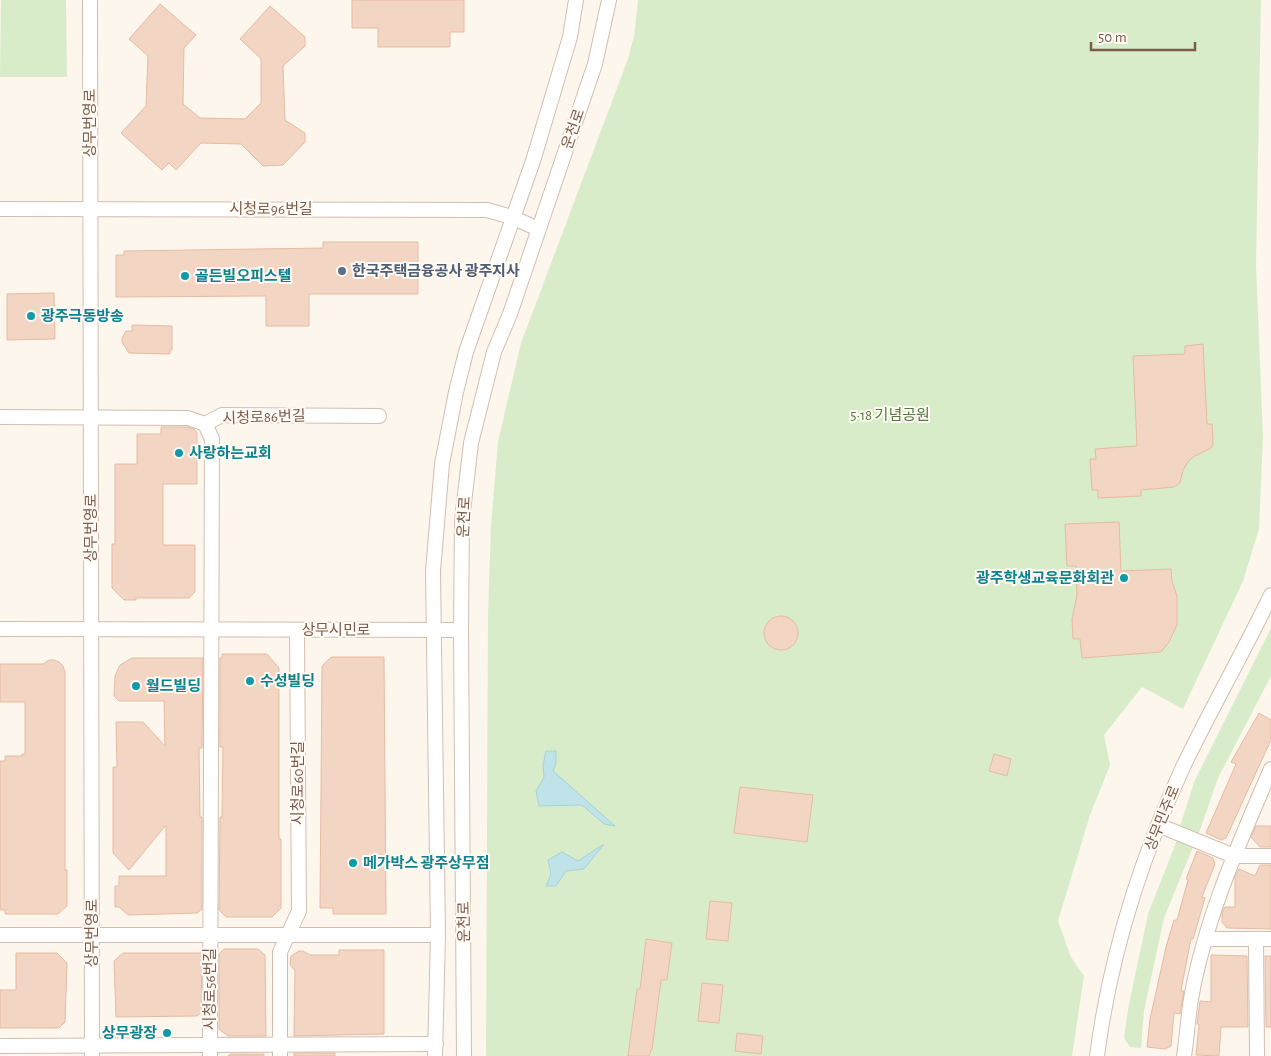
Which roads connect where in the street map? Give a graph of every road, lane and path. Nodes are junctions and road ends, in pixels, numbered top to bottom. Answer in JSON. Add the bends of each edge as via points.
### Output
{"nodes":[{"id":1,"x":90,"y":0,"type":"edge"},
{"id":2,"x":576,"y":0,"type":"edge"},
{"id":3,"x":609,"y":0,"type":"edge"},
{"id":4,"x":0,"y":209,"type":"edge"},
{"id":5,"x":90,"y":209,"type":"junction"},
{"id":6,"x":512,"y":218,"type":"junction"},
{"id":7,"x":538,"y":229,"type":"junction"},
{"id":8,"x":378,"y":416,"type":"dead end"},
{"id":9,"x":0,"y":417,"type":"edge"},
{"id":10,"x":91,"y":418,"type":"junction"},
{"id":11,"x":206,"y":424,"type":"junction"},
{"id":12,"x":1271,"y":595,"type":"edge"},
{"id":13,"x":0,"y":629,"type":"edge"},
{"id":14,"x":91,"y":629,"type":"junction"},
{"id":15,"x":212,"y":629,"type":"junction"},
{"id":16,"x":435,"y":629,"type":"junction"},
{"id":17,"x":297,"y":630,"type":"junction"},
{"id":18,"x":461,"y":630,"type":"junction"},
{"id":19,"x":1271,"y":769,"type":"edge"},
{"id":20,"x":1158,"y":825,"type":"junction"},
{"id":21,"x":1234,"y":856,"type":"junction"},
{"id":22,"x":1271,"y":856,"type":"edge"},
{"id":23,"x":288,"y":934,"type":"junction"},
{"id":24,"x":0,"y":935,"type":"edge"},
{"id":25,"x":92,"y":935,"type":"junction"},
{"id":26,"x":210,"y":935,"type":"junction"},
{"id":27,"x":438,"y":935,"type":"junction"},
{"id":28,"x":1206,"y":940,"type":"junction"},
{"id":29,"x":1256,"y":940,"type":"junction"},
{"id":30,"x":1271,"y":940,"type":"edge"},
{"id":31,"x":0,"y":1046,"type":"edge"},
{"id":32,"x":210,"y":1050,"type":"edge"},
{"id":33,"x":280,"y":1050,"type":"edge"},
{"id":34,"x":436,"y":1050,"type":"edge"},
{"id":35,"x":92,"y":1051,"type":"edge"},
{"id":36,"x":464,"y":1056,"type":"edge"},
{"id":37,"x":1097,"y":1056,"type":"edge"},
{"id":38,"x":1184,"y":1056,"type":"edge"},
{"id":39,"x":1257,"y":1056,"type":"edge"}],
"edges":[{"from":1,"to":5,"type":"street","name":"상무번영로"},
{"from":2,"to":6,"type":"street","name":"운천로","via":[[570,37]]},
{"from":3,"to":7,"type":"street","name":"운천로","via":[[595,64]]},
{"from":4,"to":5,"type":"street","name":"시청로96번길"},
{"from":5,"to":6,"type":"street","name":"시청로96번길","via":[[487,210]]},
{"from":5,"to":10,"type":"street","name":"상무번영로"},
{"from":6,"to":7,"type":"street","name":"시청로96번길"},
{"from":6,"to":16,"type":"street","name":"운천로","via":[[466,352],[445,443],[433,571]]},
{"from":7,"to":18,"type":"street","name":"운천로","via":[[494,352],[470,443],[462,520]]},
{"from":8,"to":11,"type":"street","name":"시청로86번길","via":[[222,416]]},
{"from":9,"to":10,"type":"street","name":"시청로86번길"},
{"from":10,"to":11,"type":"street","name":"시청로86번길","via":[[188,418]]},
{"from":10,"to":14,"type":"street","name":"상무번영로"},
{"from":11,"to":15,"type":"street","via":[[212,439]]},
{"from":12,"to":20,"type":"street","name":"상무민주로","via":[[1184,766]]},
{"from":13,"to":14,"type":"street","name":"상무시민로"},
{"from":14,"to":15,"type":"street","name":"상무시민로"},
{"from":14,"to":25,"type":"street","name":"상무번영로"},
{"from":15,"to":17,"type":"street","name":"상무시민로"},
{"from":15,"to":26,"type":"street"},
{"from":16,"to":17,"type":"street","name":"상무시민로"},
{"from":16,"to":18,"type":"street","name":"상무시민로"},
{"from":16,"to":27,"type":"street","name":"운천로"},
{"from":17,"to":23,"type":"street","name":"시청로60번길","via":[[299,911]]},
{"from":18,"to":36,"type":"street","name":"운천로"},
{"from":19,"to":21,"type":"street"},
{"from":20,"to":21,"type":"street"},
{"from":20,"to":37,"type":"street","name":"상무민주로","via":[[1132,896],[1100,1030]]},
{"from":21,"to":22,"type":"street"},
{"from":21,"to":28,"type":"street"},
{"from":23,"to":26,"type":"street"},
{"from":23,"to":27,"type":"street"},
{"from":23,"to":33,"type":"street","via":[[280,952]]},
{"from":24,"to":25,"type":"street"},
{"from":25,"to":26,"type":"street"},
{"from":25,"to":35,"type":"street","name":"상무번영로"},
{"from":26,"to":32,"type":"street","name":"시청로56번길"},
{"from":27,"to":34,"type":"street","name":"운천로"},
{"from":28,"to":29,"type":"street"},
{"from":28,"to":38,"type":"street","via":[[1191,999]]},
{"from":29,"to":30,"type":"street"},
{"from":29,"to":39,"type":"street"},
{"from":31,"to":35,"type":"street","name":"시청로56번길"},
{"from":32,"to":33,"type":"street","name":"시청로56번길"},
{"from":32,"to":35,"type":"street","name":"시청로56번길"},
{"from":33,"to":34,"type":"street","name":"시청로56번길"}]}
